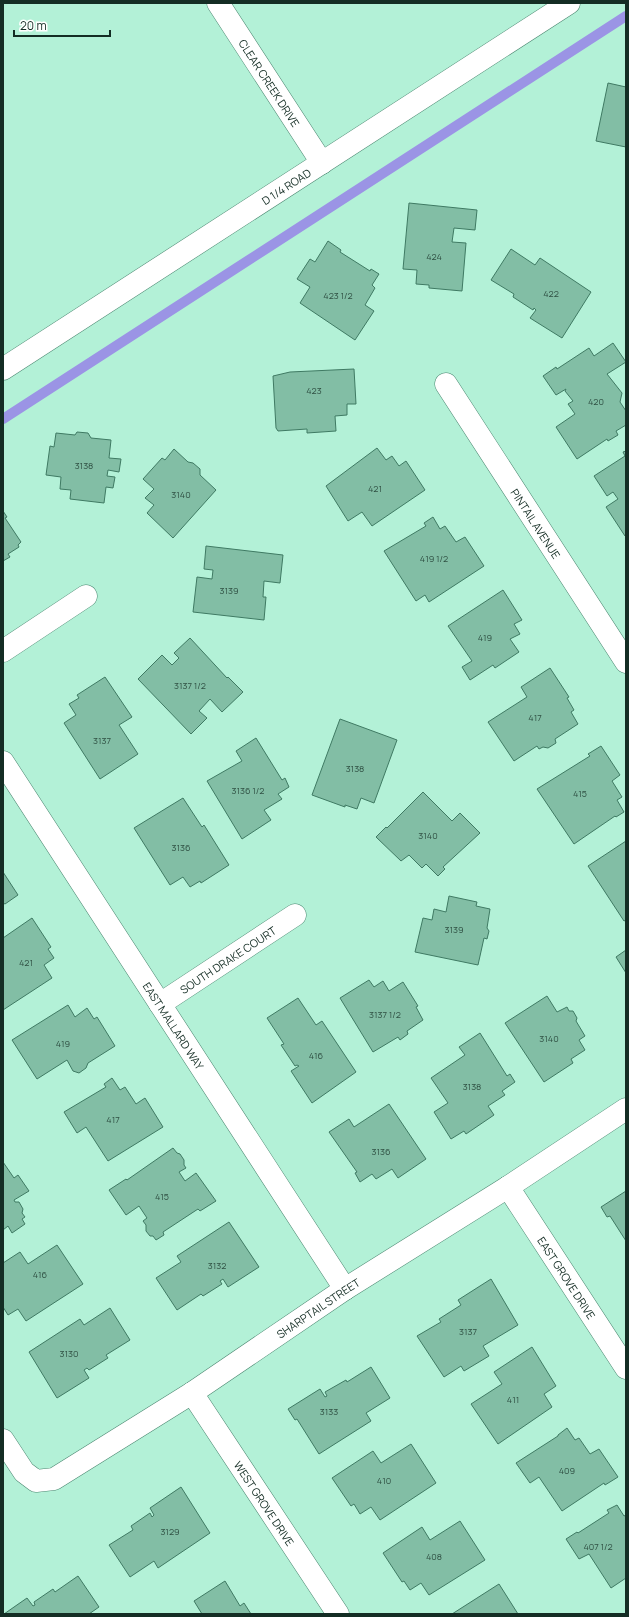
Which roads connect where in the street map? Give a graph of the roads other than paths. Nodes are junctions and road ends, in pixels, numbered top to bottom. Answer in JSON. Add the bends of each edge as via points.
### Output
{"nodes":[{"id":1,"x":218,"y":3,"type":"edge"},
{"id":2,"x":569,"y":3,"type":"edge"},
{"id":3,"x":322,"y":162,"type":"junction"},
{"id":4,"x":3,"y":369,"type":"edge"},
{"id":5,"x":446,"y":384,"type":"dead end"},
{"id":6,"x":86,"y":596,"type":"dead end"},
{"id":7,"x":3,"y":651,"type":"edge"},
{"id":8,"x":626,"y":662,"type":"edge"},
{"id":9,"x":3,"y":762,"type":"edge"},
{"id":10,"x":294,"y":915,"type":"dead end"},
{"id":11,"x":160,"y":1004,"type":"junction"},
{"id":12,"x":626,"y":1109,"type":"edge"},
{"id":13,"x":508,"y":1187,"type":"junction"},
{"id":14,"x":345,"y":1289,"type":"junction"},
{"id":15,"x":626,"y":1368,"type":"edge"},
{"id":16,"x":192,"y":1393,"type":"junction"},
{"id":17,"x":8,"y":1448,"type":"edge"},
{"id":18,"x":338,"y":1614,"type":"edge"}],
"edges":[{"from":1,"to":3,"type":"street","name":"CLEAR CREEK DRIVE"},
{"from":2,"to":3,"type":"street","name":"D 1/4 ROAD"},
{"from":3,"to":4,"type":"street","name":"D 1/4 ROAD"},
{"from":5,"to":8,"type":"street","name":"PINTAIL AVENUE"},
{"from":6,"to":7,"type":"street"},
{"from":9,"to":11,"type":"street","name":"EAST MALLARD WAY"},
{"from":10,"to":11,"type":"street","name":"SOUTH DRAKE COURT"},
{"from":11,"to":14,"type":"street","name":"EAST MALLARD WAY"},
{"from":12,"to":13,"type":"street","name":"SHARPTAIL STREET"},
{"from":13,"to":14,"type":"street","name":"SHARPTAIL STREET"},
{"from":13,"to":15,"type":"street","name":"EAST GROVE DRIVE"},
{"from":14,"to":16,"type":"street","name":"SHARPTAIL STREET"},
{"from":16,"to":17,"type":"street","name":"SHARPTAIL STREET","via":[[54,1479],[36,1481],[24,1472]]},
{"from":16,"to":18,"type":"street","name":"WEST GROVE DRIVE"}]}
